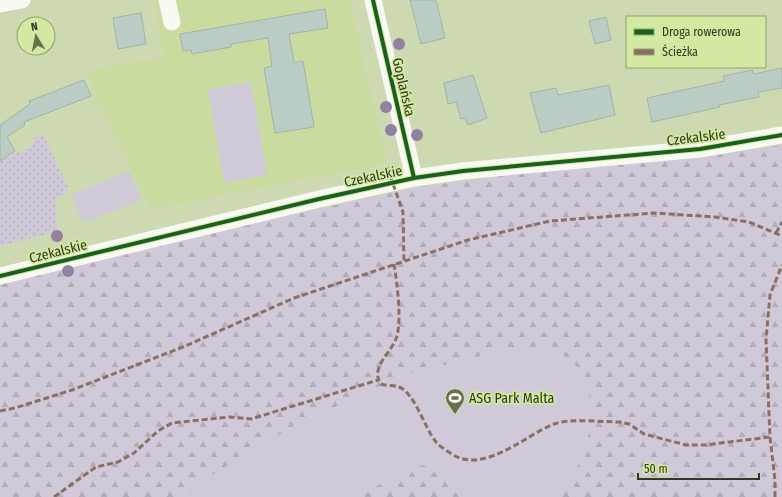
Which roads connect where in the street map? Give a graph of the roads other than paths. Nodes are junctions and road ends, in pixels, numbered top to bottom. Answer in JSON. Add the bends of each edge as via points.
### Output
{"nodes":[{"id":1,"x":22,"y":0,"type":"edge"},
{"id":2,"x":167,"y":0,"type":"edge"},
{"id":3,"x":372,"y":0,"type":"edge"},
{"id":4,"x":0,"y":4,"type":"edge"},
{"id":5,"x":172,"y":22,"type":"dead end"},
{"id":6,"x":782,"y":135,"type":"edge"},
{"id":7,"x":414,"y":178,"type":"junction"},
{"id":8,"x":0,"y":276,"type":"edge"}],
"edges":[{"from":1,"to":4,"type":"street"},
{"from":2,"to":5,"type":"street"},
{"from":3,"to":7,"type":"street","name":"Goplańska"},
{"from":6,"to":7,"type":"street","name":"Czekalskie","via":[[700,149],[462,171]]},
{"from":7,"to":8,"type":"street","name":"Czekalskie"}]}
